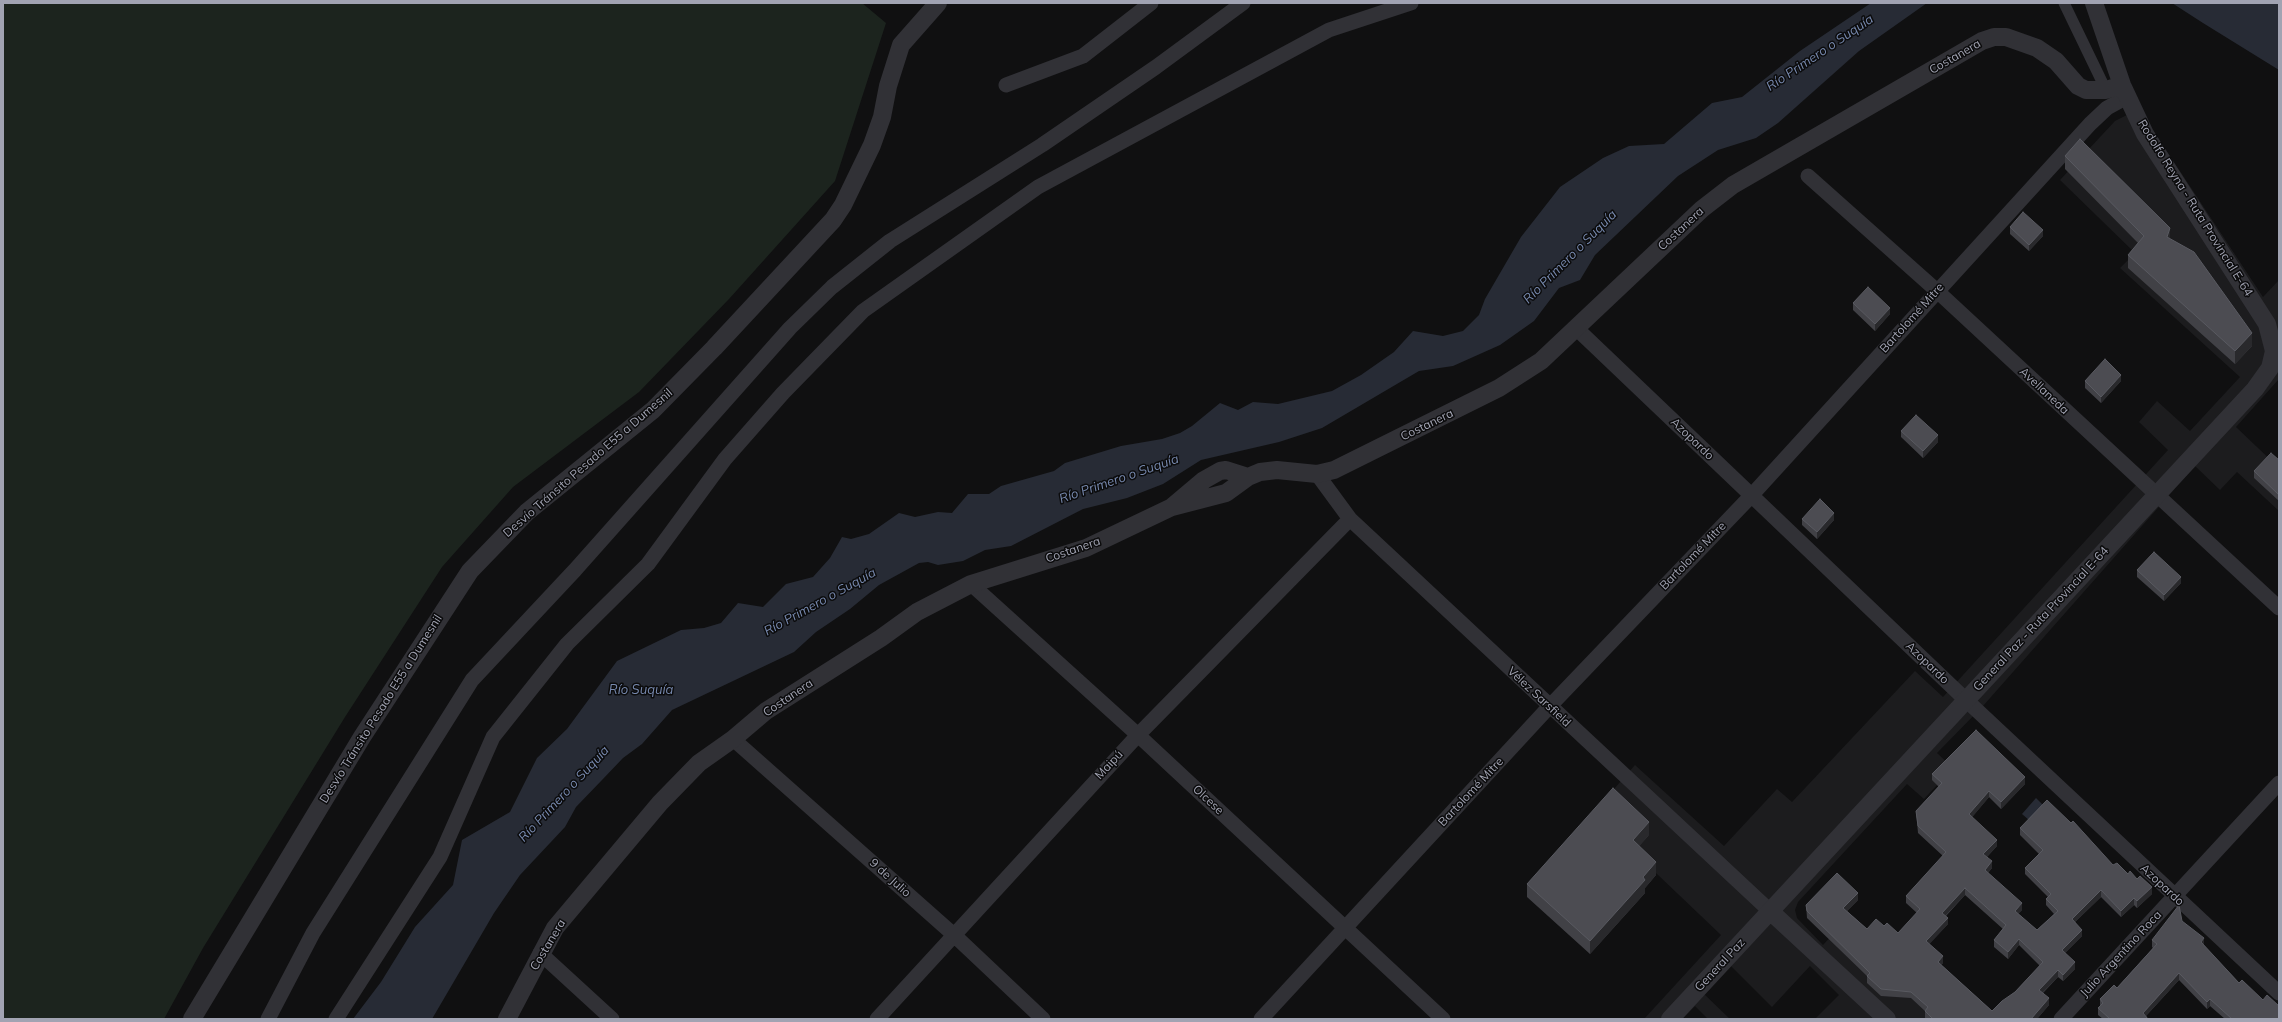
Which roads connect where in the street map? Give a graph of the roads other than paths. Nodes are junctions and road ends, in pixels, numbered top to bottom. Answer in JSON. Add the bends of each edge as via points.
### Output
{"nodes":[{"id":1,"x":938,"y":3,"type":"edge"},
{"id":2,"x":1151,"y":3,"type":"edge"},
{"id":3,"x":1243,"y":3,"type":"edge"},
{"id":4,"x":1411,"y":3,"type":"edge"},
{"id":5,"x":2064,"y":3,"type":"edge"},
{"id":6,"x":2096,"y":8,"type":"edge"},
{"id":7,"x":1006,"y":85,"type":"dead end"},
{"id":8,"x":2118,"y":91,"type":"junction"},
{"id":9,"x":1808,"y":176,"type":"dead end"},
{"id":10,"x":1936,"y":290,"type":"junction"},
{"id":11,"x":2261,"y":313,"type":"junction"},
{"id":12,"x":1577,"y":329,"type":"junction"},
{"id":13,"x":2279,"y":336,"type":"edge"},
{"id":14,"x":2279,"y":366,"type":"edge"},
{"id":15,"x":2256,"y":389,"type":"junction"},
{"id":16,"x":1317,"y":474,"type":"junction"},
{"id":17,"x":2156,"y":495,"type":"junction"},
{"id":18,"x":1751,"y":496,"type":"junction"},
{"id":19,"x":1350,"y":519,"type":"junction"},
{"id":20,"x":971,"y":584,"type":"junction"},
{"id":21,"x":2279,"y":608,"type":"edge"},
{"id":22,"x":1966,"y":700,"type":"junction"},
{"id":23,"x":1549,"y":707,"type":"junction"},
{"id":24,"x":1138,"y":735,"type":"junction"},
{"id":25,"x":733,"y":739,"type":"junction"},
{"id":26,"x":2279,"y":783,"type":"edge"},
{"id":27,"x":2174,"y":896,"type":"junction"},
{"id":28,"x":1770,"y":911,"type":"junction"},
{"id":29,"x":1345,"y":929,"type":"junction"},
{"id":30,"x":954,"y":935,"type":"junction"},
{"id":31,"x":540,"y":953,"type":"junction"},
{"id":32,"x":2279,"y":993,"type":"edge"},
{"id":33,"x":192,"y":1019,"type":"edge"},
{"id":34,"x":268,"y":1019,"type":"edge"},
{"id":35,"x":336,"y":1019,"type":"edge"},
{"id":36,"x":507,"y":1019,"type":"edge"},
{"id":37,"x":612,"y":1019,"type":"edge"},
{"id":38,"x":877,"y":1019,"type":"edge"},
{"id":39,"x":1043,"y":1019,"type":"edge"},
{"id":40,"x":1261,"y":1019,"type":"edge"},
{"id":41,"x":1443,"y":1019,"type":"edge"},
{"id":42,"x":1670,"y":1019,"type":"edge"},
{"id":43,"x":1887,"y":1019,"type":"edge"},
{"id":44,"x":2061,"y":1019,"type":"edge"}],
"edges":[{"from":1,"to":33,"type":"street","name":"Desvío Tránsito Pesado E55 a Dumesnil","via":[[901,45],[872,145],[833,220],[720,343],[653,410],[528,512],[470,571],[362,737]]},
{"from":2,"to":7,"type":"street","via":[[1083,56]]},
{"from":3,"to":34,"type":"street","via":[[1156,67],[1042,145],[890,241],[832,287],[790,328],[575,570],[472,680],[313,933]]},
{"from":4,"to":35,"type":"street","via":[[1329,30],[1038,187],[863,312],[788,388],[724,459],[648,564],[567,644],[494,738],[440,857]]},
{"from":5,"to":8,"type":"street"},
{"from":6,"to":8,"type":"street","name":"Rodolfo Reyna - Ruta Provincial E-64"},
{"from":8,"to":10,"type":"street","name":"Bartolomé Mitre","via":[[2107,108]]},
{"from":8,"to":11,"type":"street","name":"Rodolfo Reyna - Ruta Provincial E-64"},
{"from":8,"to":12,"type":"street","name":"Costanera","via":[[2086,90],[2078,86],[2056,61],[2028,43],[2006,37],[1982,41],[1733,185],[1702,209]]},
{"from":9,"to":10,"type":"street","name":"Avellaneda"},
{"from":10,"to":17,"type":"street","name":"Avellaneda"},
{"from":10,"to":18,"type":"street","name":"Bartolomé Mitre"},
{"from":11,"to":13,"type":"street"},
{"from":11,"to":15,"type":"street","name":"General Paz - Ruta Provincial E-64","via":[[2270,333],[2274,351],[2270,368]]},
{"from":12,"to":16,"type":"street","name":"Costanera","via":[[1541,361],[1499,388],[1346,465]]},
{"from":12,"to":18,"type":"street","name":"Azopardo"},
{"from":14,"to":15,"type":"street"},
{"from":15,"to":17,"type":"street","name":"General Paz - Ruta Provincial E-64"},
{"from":16,"to":19,"type":"street","name":"Vélez Sarsfield"},
{"from":16,"to":20,"type":"street","name":"Costanera","via":[[1277,470],[1260,472],[1248,477],[1226,470],[1220,471],[1204,480],[1172,507],[1086,548]]},
{"from":17,"to":21,"type":"street","name":"Avellaneda"},
{"from":17,"to":22,"type":"street","name":"General Paz - Ruta Provincial E-64"},
{"from":18,"to":22,"type":"street","name":"Azopardo"},
{"from":18,"to":23,"type":"street","name":"Bartolomé Mitre"},
{"from":19,"to":23,"type":"street","name":"Vélez Sarsfield"},
{"from":19,"to":24,"type":"street","name":"Maipú"},
{"from":20,"to":24,"type":"street","name":"Olcese"},
{"from":20,"to":25,"type":"street","name":"Costanera","via":[[917,612],[881,638],[766,711]]},
{"from":22,"to":27,"type":"street","name":"Azopardo"},
{"from":22,"to":28,"type":"street","name":"General Paz - Ruta Provincial E-64"},
{"from":23,"to":28,"type":"street","name":"Vélez Sarsfield"},
{"from":23,"to":29,"type":"street","name":"Bartolomé Mitre"},
{"from":24,"to":29,"type":"street","name":"Olcese"},
{"from":24,"to":30,"type":"street","name":"Maipú"},
{"from":25,"to":30,"type":"street","name":"9 de Julio"},
{"from":25,"to":31,"type":"street","name":"Costanera","via":[[699,763],[660,803],[555,928]]},
{"from":26,"to":27,"type":"street","name":"Julio Argentino Roca"},
{"from":27,"to":32,"type":"street","name":"Azopardo"},
{"from":27,"to":44,"type":"street","name":"Julio Argentino Roca"},
{"from":28,"to":42,"type":"street","name":"General Paz"},
{"from":28,"to":43,"type":"street"},
{"from":29,"to":40,"type":"street","name":"Bartolomé Mitre"},
{"from":29,"to":41,"type":"street","name":"Olcese"},
{"from":30,"to":38,"type":"street","name":"Maipú"},
{"from":30,"to":39,"type":"street","name":"9 de Julio"},
{"from":31,"to":36,"type":"street","name":"Costanera"},
{"from":31,"to":37,"type":"street"}]}
